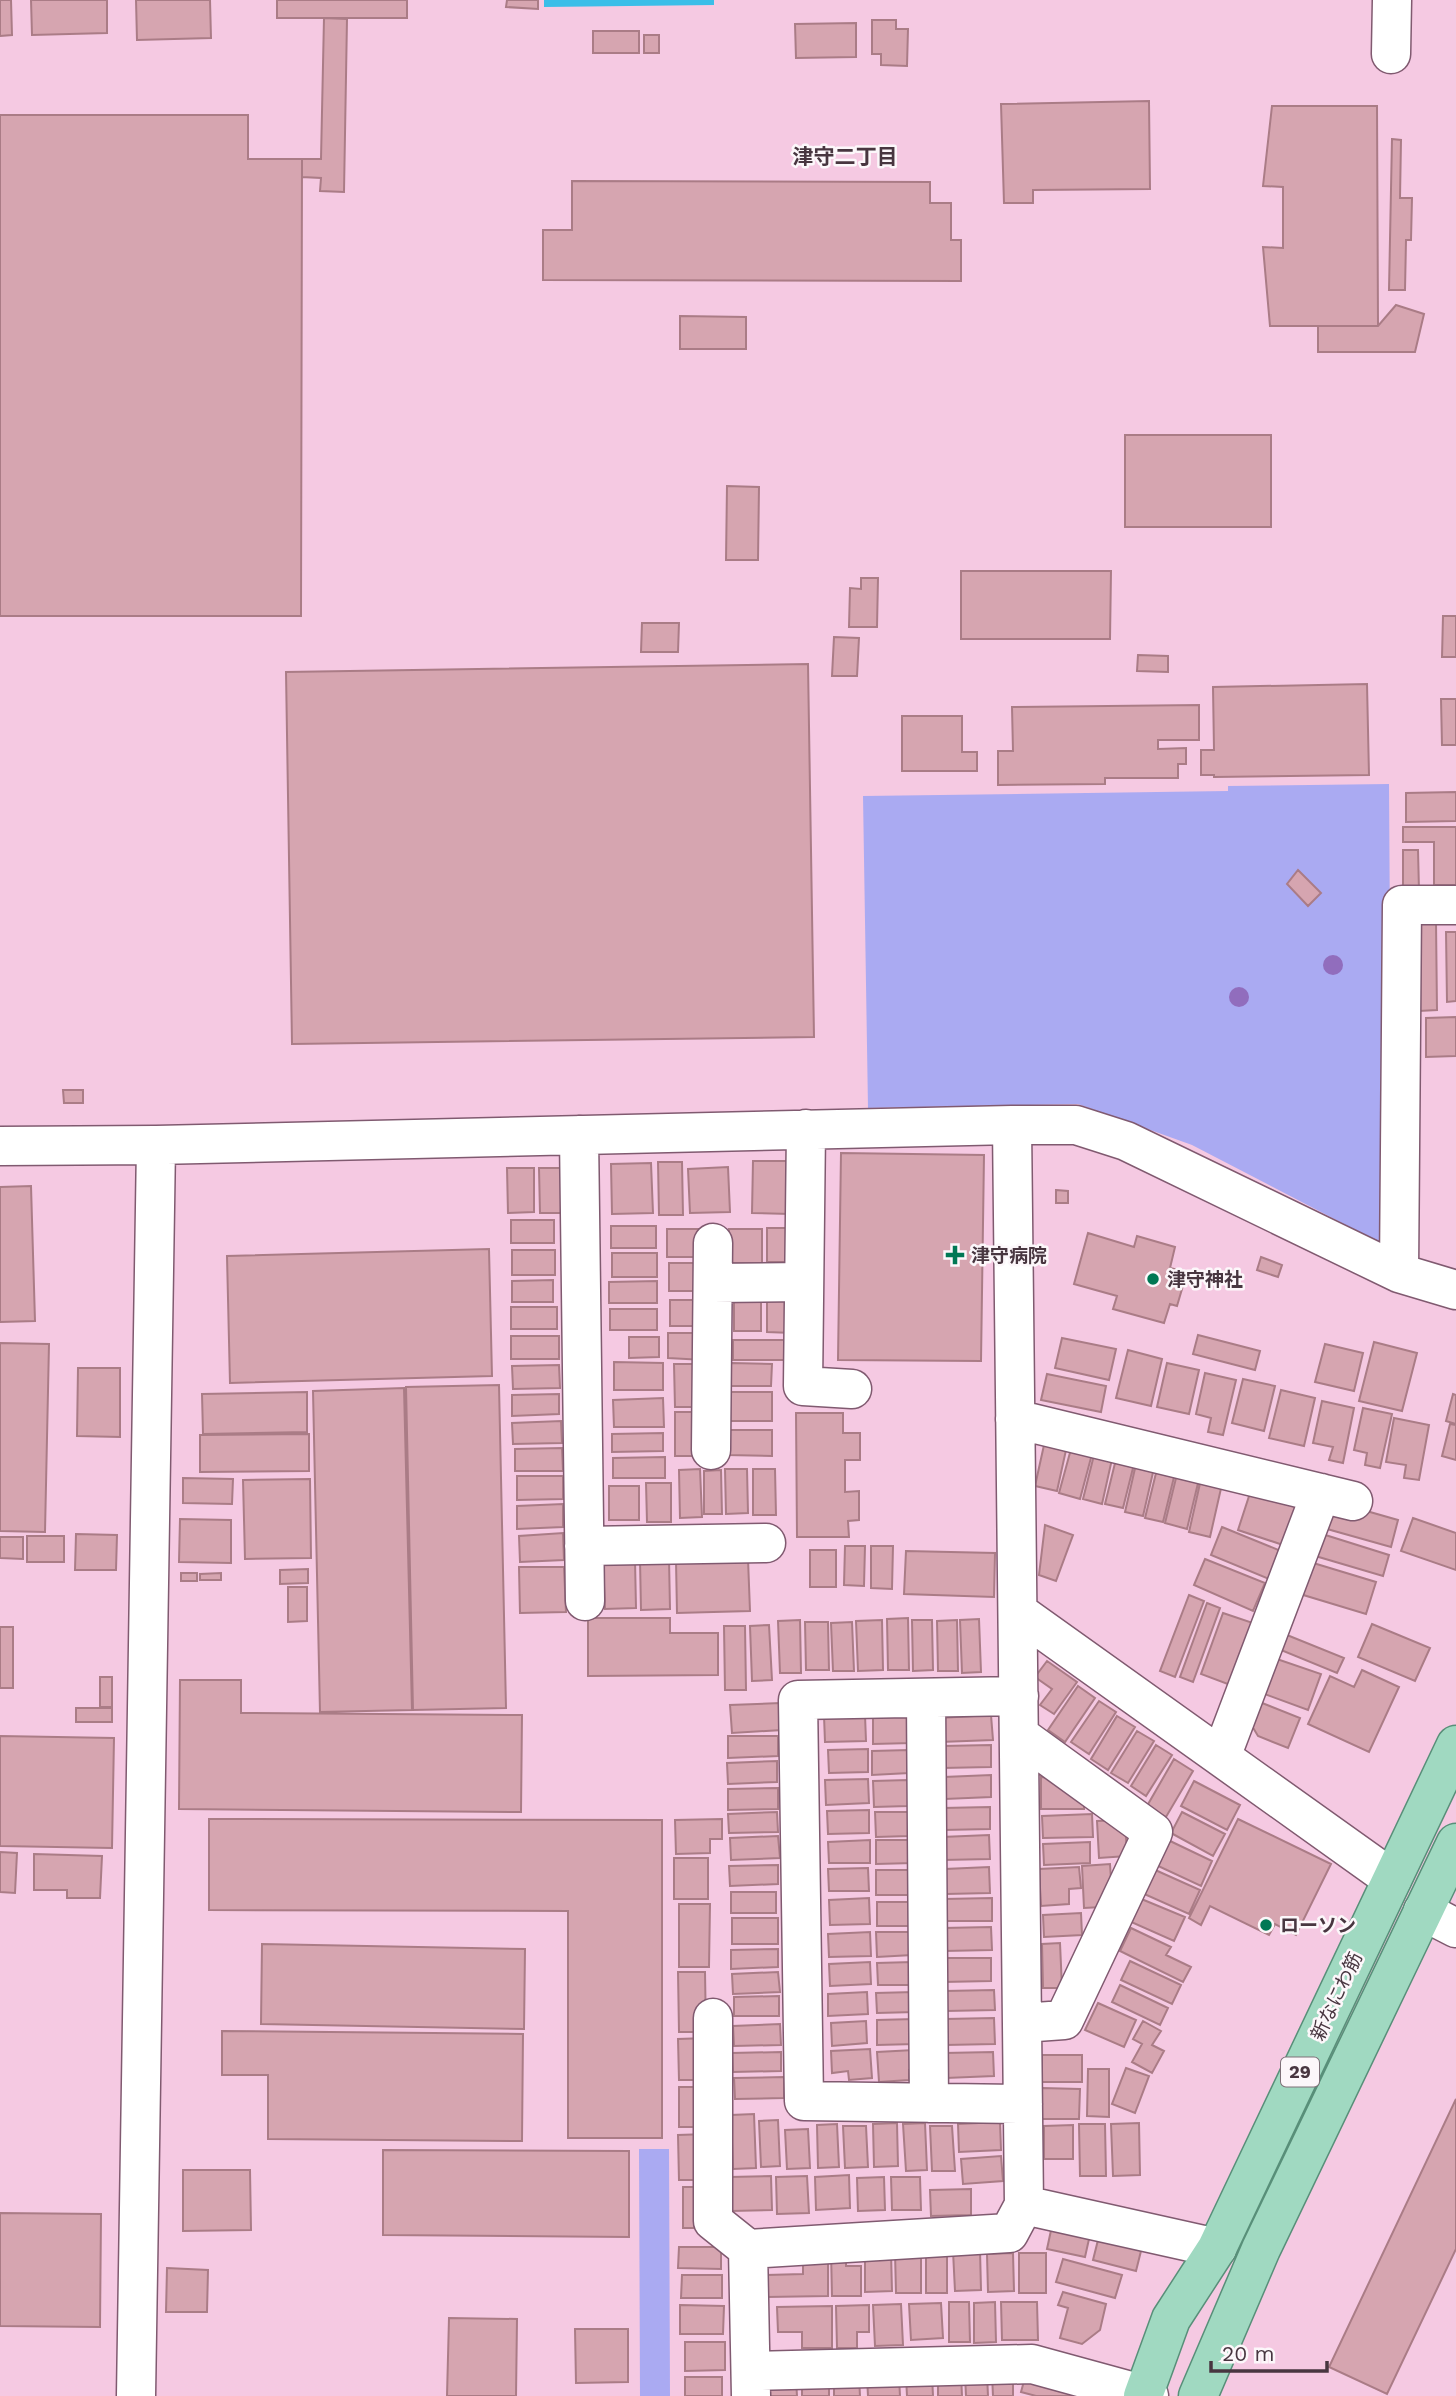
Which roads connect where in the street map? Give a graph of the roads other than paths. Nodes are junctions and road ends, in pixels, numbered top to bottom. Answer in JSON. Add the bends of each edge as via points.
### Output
{"nodes":[{"id":1,"x":1392,"y":0,"type":"edge"},
{"id":2,"x":1391,"y":54,"type":"dead end"},
{"id":3,"x":1456,"y":905,"type":"edge"},
{"id":4,"x":1012,"y":1125,"type":"junction"},
{"id":5,"x":806,"y":1129,"type":"junction"},
{"id":6,"x":579,"y":1135,"type":"junction"},
{"id":7,"x":156,"y":1145,"type":"junction"},
{"id":8,"x":0,"y":1146,"type":"edge"},
{"id":9,"x":713,"y":1243,"type":"dead end"},
{"id":10,"x":1399,"y":1273,"type":"junction"},
{"id":11,"x":804,"y":1282,"type":"junction"},
{"id":12,"x":713,"y":1283,"type":"junction"},
{"id":13,"x":1456,"y":1290,"type":"edge"},
{"id":14,"x":852,"y":1389,"type":"dead end"},
{"id":15,"x":1015,"y":1419,"type":"junction"},
{"id":16,"x":711,"y":1450,"type":"dead end"},
{"id":17,"x":766,"y":1543,"type":"dead end"},
{"id":18,"x":584,"y":1546,"type":"junction"},
{"id":19,"x":584,"y":1601,"type":"dead end"},
{"id":20,"x":1018,"y":1612,"type":"junction"},
{"id":21,"x":1019,"y":1696,"type":"junction"},
{"id":22,"x":926,"y":1698,"type":"junction"},
{"id":23,"x":1019,"y":1735,"type":"junction"},
{"id":24,"x":1456,"y":1745,"type":"edge"},
{"id":25,"x":1221,"y":1757,"type":"junction"},
{"id":26,"x":1456,"y":1843,"type":"edge"},
{"id":27,"x":1392,"y":1879,"type":"junction"},
{"id":28,"x":1440,"y":1919,"type":"edge"},
{"id":29,"x":713,"y":2018,"type":"dead end"},
{"id":30,"x":1022,"y":2023,"type":"junction"},
{"id":31,"x":929,"y":2103,"type":"junction"},
{"id":32,"x":1023,"y":2104,"type":"junction"},
{"id":33,"x":1024,"y":2205,"type":"junction"},
{"id":34,"x":1217,"y":2248,"type":"junction"},
{"id":35,"x":748,"y":2249,"type":"junction"},
{"id":36,"x":751,"y":2384,"type":"edge"},
{"id":37,"x":1145,"y":2395,"type":"edge"},
{"id":38,"x":136,"y":2396,"type":"edge"},
{"id":39,"x":1198,"y":2396,"type":"edge"}],
"edges":[{"from":1,"to":2,"type":"street"},
{"from":3,"to":10,"type":"street","via":[[1402,905]]},
{"from":4,"to":5,"type":"street"},
{"from":4,"to":10,"type":"street","via":[[1076,1125],[1126,1141]]},
{"from":4,"to":15,"type":"street"},
{"from":5,"to":6,"type":"street"},
{"from":5,"to":11,"type":"street"},
{"from":6,"to":7,"type":"street"},
{"from":6,"to":18,"type":"street"},
{"from":7,"to":8,"type":"street"},
{"from":7,"to":38,"type":"street"},
{"from":9,"to":12,"type":"street"},
{"from":10,"to":13,"type":"street"},
{"from":11,"to":12,"type":"street"},
{"from":11,"to":14,"type":"street","via":[[803,1386]]},
{"from":12,"to":16,"type":"street"},
{"from":15,"to":20,"type":"street"},
{"from":15,"to":25,"type":"street","via":[[1337,1497]]},
{"from":17,"to":18,"type":"street"},
{"from":18,"to":19,"type":"street"},
{"from":20,"to":21,"type":"street"},
{"from":20,"to":25,"type":"street"},
{"from":21,"to":22,"type":"street"},
{"from":21,"to":23,"type":"street"},
{"from":22,"to":31,"type":"street"},
{"from":22,"to":31,"type":"street","via":[[798,1700],[804,2101]]},
{"from":23,"to":30,"type":"street"},
{"from":23,"to":30,"type":"street","via":[[1153,1832],[1064,2020]]},
{"from":24,"to":27,"type":"main road","name":"新なにわ筋","number":"29"},
{"from":25,"to":27,"type":"street"},
{"from":26,"to":28,"type":"main road","number":"29"},
{"from":27,"to":34,"type":"main road","name":"新なにわ筋","number":"29"},
{"from":28,"to":39,"type":"main road","number":"29","via":[[1261,2249]]},
{"from":29,"to":35,"type":"street","via":[[713,2221]]},
{"from":30,"to":32,"type":"street"},
{"from":31,"to":32,"type":"street"},
{"from":32,"to":33,"type":"street"},
{"from":33,"to":34,"type":"street"},
{"from":33,"to":35,"type":"street","via":[[1009,2233]]},
{"from":34,"to":37,"type":"main road","name":"新なにわ筋","number":"29","via":[[1171,2319]]},
{"from":35,"to":36,"type":"street"},
{"from":36,"to":37,"type":"street","via":[[1032,2364]]}]}
